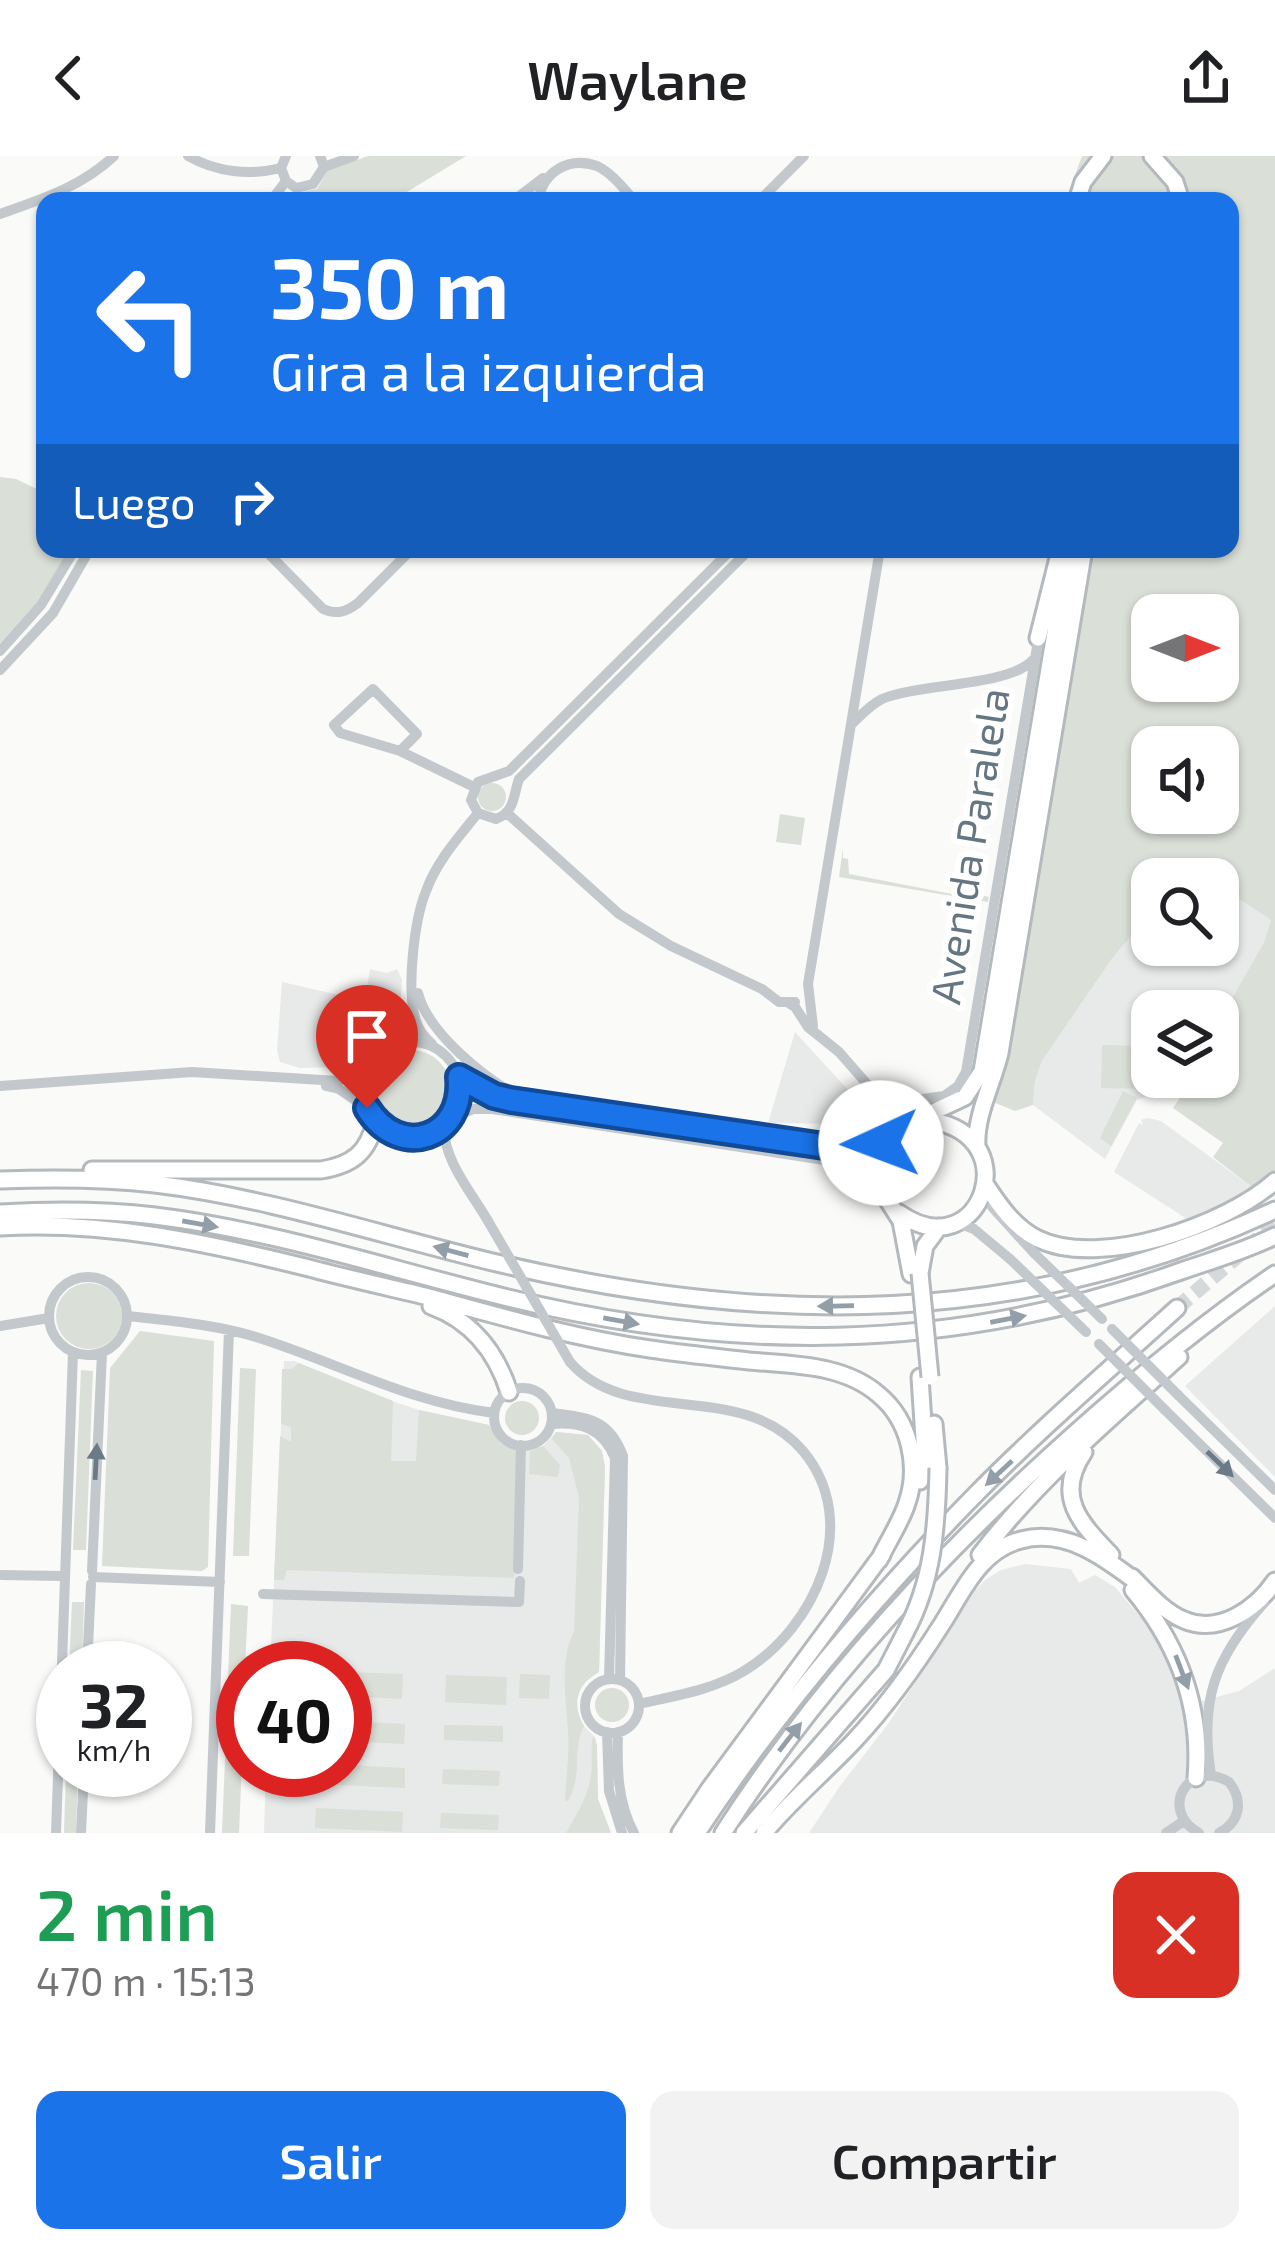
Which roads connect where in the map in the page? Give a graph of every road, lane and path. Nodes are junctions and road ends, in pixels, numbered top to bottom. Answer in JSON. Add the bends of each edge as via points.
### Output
{"nodes":[{"id":1,"x":114,"y":156,"type":"edge"},
{"id":2,"x":188,"y":156,"type":"edge"},
{"id":3,"x":354,"y":156,"type":"edge"},
{"id":4,"x":572,"y":156,"type":"edge"},
{"id":5,"x":804,"y":156,"type":"edge"},
{"id":6,"x":1120,"y":156,"type":"edge"},
{"id":7,"x":1138,"y":156,"type":"edge"},
{"id":8,"x":1154,"y":159,"type":"edge"},
{"id":9,"x":591,"y":160,"type":"edge"},
{"id":10,"x":284,"y":162,"type":"edge"},
{"id":11,"x":322,"y":162,"type":"edge"},
{"id":12,"x":1097,"y":163,"type":"edge"},
{"id":13,"x":556,"y":167,"type":"junction"},
{"id":14,"x":545,"y":176,"type":"junction"},
{"id":15,"x":291,"y":184,"type":"junction"},
{"id":16,"x":60,"y":192,"type":"edge"},
{"id":17,"x":282,"y":192,"type":"edge"},
{"id":18,"x":288,"y":192,"type":"edge"},
{"id":19,"x":525,"y":192,"type":"edge"},
{"id":20,"x":541,"y":192,"type":"edge"},
{"id":21,"x":626,"y":192,"type":"edge"},
{"id":22,"x":768,"y":192,"type":"edge"},
{"id":23,"x":1080,"y":192,"type":"edge"},
{"id":24,"x":1178,"y":192,"type":"edge"},
{"id":25,"x":36,"y":201,"type":"edge"},
{"id":26,"x":0,"y":214,"type":"edge"},
{"id":27,"x":69,"y":558,"type":"edge"},
{"id":28,"x":85,"y":558,"type":"edge"},
{"id":29,"x":273,"y":558,"type":"edge"},
{"id":30,"x":403,"y":558,"type":"edge"},
{"id":31,"x":723,"y":558,"type":"edge"},
{"id":32,"x":741,"y":558,"type":"edge"},
{"id":33,"x":879,"y":558,"type":"edge"},
{"id":34,"x":1059,"y":558,"type":"edge"},
{"id":35,"x":1060,"y":558,"type":"edge"},
{"id":36,"x":1082,"y":558,"type":"edge"},
{"id":37,"x":1038,"y":638,"type":"joint"},
{"id":38,"x":0,"y":651,"type":"edge"},
{"id":39,"x":1035,"y":657,"type":"junction"},
{"id":40,"x":861,"y":669,"type":"junction"},
{"id":41,"x":0,"y":670,"type":"edge"},
{"id":42,"x":1004,"y":674,"type":"junction"},
{"id":43,"x":884,"y":698,"type":"junction"},
{"id":44,"x":1028,"y":700,"type":"junction"},
{"id":45,"x":852,"y":724,"type":"junction"},
{"id":46,"x":400,"y":751,"type":"junction"},
{"id":47,"x":495,"y":776,"type":"junction"},
{"id":48,"x":474,"y":787,"type":"junction"},
{"id":49,"x":514,"y":792,"type":"junction"},
{"id":50,"x":478,"y":813,"type":"junction"},
{"id":51,"x":508,"y":813,"type":"junction"},
{"id":52,"x":413,"y":973,"type":"junction"},
{"id":53,"x":808,"y":984,"type":"junction"},
{"id":54,"x":790,"y":1004,"type":"junction"},
{"id":55,"x":413,"y":1007,"type":"junction"},
{"id":56,"x":818,"y":1034,"type":"junction"},
{"id":57,"x":435,"y":1046,"type":"junction"},
{"id":58,"x":388,"y":1047,"type":"junction"},
{"id":59,"x":376,"y":1057,"type":"junction"},
{"id":60,"x":459,"y":1077,"type":"junction"},
{"id":61,"x":305,"y":1080,"type":"junction"},
{"id":62,"x":0,"y":1086,"type":"edge"},
{"id":63,"x":532,"y":1102,"type":"junction"},
{"id":64,"x":371,"y":1115,"type":"junction"},
{"id":65,"x":916,"y":1120,"type":"junction"},
{"id":66,"x":447,"y":1122,"type":"junction"},
{"id":67,"x":426,"y":1136,"type":"junction"},
{"id":68,"x":888,"y":1141,"type":"junction"},
{"id":69,"x":977,"y":1146,"type":"junction"},
{"id":70,"x":451,"y":1157,"type":"junction"},
{"id":71,"x":0,"y":1177,"type":"edge"},
{"id":72,"x":1275,"y":1181,"type":"edge"},
{"id":73,"x":882,"y":1182,"type":"junction"},
{"id":74,"x":985,"y":1190,"type":"junction"},
{"id":75,"x":1275,"y":1210,"type":"edge"},
{"id":76,"x":896,"y":1211,"type":"junction"},
{"id":77,"x":0,"y":1213,"type":"edge"},
{"id":78,"x":958,"y":1223,"type":"junction"},
{"id":79,"x":0,"y":1227,"type":"edge"},
{"id":80,"x":939,"y":1227,"type":"junction"},
{"id":81,"x":1275,"y":1236,"type":"edge"},
{"id":82,"x":320,"y":1271,"type":"junction"},
{"id":83,"x":916,"y":1273,"type":"junction"},
{"id":84,"x":1275,"y":1274,"type":"edge"},
{"id":85,"x":1258,"y":1285,"type":"junction"},
{"id":86,"x":1178,"y":1308,"type":"tunnel mouth"},
{"id":87,"x":128,"y":1316,"type":"junction"},
{"id":88,"x":49,"y":1318,"type":"junction"},
{"id":89,"x":0,"y":1326,"type":"edge"},
{"id":90,"x":229,"y":1330,"type":"junction"},
{"id":91,"x":74,"y":1352,"type":"junction"},
{"id":92,"x":101,"y":1353,"type":"junction"},
{"id":93,"x":925,"y":1377,"type":"junction"},
{"id":94,"x":509,"y":1391,"type":"junction"},
{"id":95,"x":1130,"y":1400,"type":"junction"},
{"id":96,"x":494,"y":1413,"type":"junction"},
{"id":97,"x":551,"y":1419,"type":"junction"},
{"id":98,"x":524,"y":1445,"type":"junction"},
{"id":99,"x":1275,"y":1490,"type":"edge"},
{"id":100,"x":1275,"y":1518,"type":"edge"},
{"id":101,"x":1086,"y":1548,"type":"junction"},
{"id":102,"x":879,"y":1559,"type":"junction"},
{"id":103,"x":0,"y":1575,"type":"edge"},
{"id":104,"x":65,"y":1576,"type":"junction"},
{"id":105,"x":92,"y":1577,"type":"junction"},
{"id":106,"x":220,"y":1582,"type":"junction"},
{"id":107,"x":1138,"y":1583,"type":"junction"},
{"id":108,"x":1273,"y":1588,"type":"edge"},
{"id":109,"x":263,"y":1592,"type":"dead end"},
{"id":110,"x":89,"y":1641,"type":"edge"},
{"id":111,"x":923,"y":1651,"type":"junction"},
{"id":112,"x":615,"y":1679,"type":"junction"},
{"id":113,"x":639,"y":1704,"type":"junction"},
{"id":114,"x":612,"y":1732,"type":"junction"},
{"id":115,"x":830,"y":1766,"type":"junction"},
{"id":116,"x":1203,"y":1776,"type":"junction"},
{"id":117,"x":82,"y":1797,"type":"edge"},
{"id":118,"x":1184,"y":1821,"type":"junction"},
{"id":119,"x":1222,"y":1832,"type":"edge"},
{"id":120,"x":56,"y":1833,"type":"edge"},
{"id":121,"x":81,"y":1833,"type":"edge"},
{"id":122,"x":210,"y":1833,"type":"edge"},
{"id":123,"x":622,"y":1833,"type":"edge"},
{"id":124,"x":634,"y":1833,"type":"edge"},
{"id":125,"x":680,"y":1833,"type":"edge"},
{"id":126,"x":697,"y":1833,"type":"edge"},
{"id":127,"x":723,"y":1833,"type":"edge"},
{"id":128,"x":744,"y":1833,"type":"edge"},
{"id":129,"x":764,"y":1833,"type":"edge"},
{"id":130,"x":777,"y":1833,"type":"edge"},
{"id":131,"x":1166,"y":1833,"type":"edge"},
{"id":132,"x":1199,"y":1833,"type":"edge"}],
"edges":[{"from":1,"to":16,"type":"street"},
{"from":2,"to":10,"type":"street","via":[[242,172]]},
{"from":3,"to":11,"type":"street"},
{"from":4,"to":13,"type":"street"},
{"from":5,"to":22,"type":"street"},
{"from":6,"to":12,"type":"highway"},
{"from":7,"to":8,"type":"highway"},
{"from":8,"to":24,"type":"highway"},
{"from":9,"to":13,"type":"street"},
{"from":9,"to":21,"type":"street"},
{"from":10,"to":15,"type":"street"},
{"from":11,"to":15,"type":"street","via":[[314,184]]},
{"from":12,"to":23,"type":"highway"},
{"from":13,"to":14,"type":"street"},
{"from":14,"to":19,"type":"street"},
{"from":14,"to":20,"type":"street"},
{"from":15,"to":17,"type":"street"},
{"from":15,"to":18,"type":"street"},
{"from":25,"to":26,"type":"street"},
{"from":27,"to":38,"type":"street"},
{"from":28,"to":41,"type":"street","via":[[52,613]]},
{"from":29,"to":30,"type":"street","via":[[335,613],[358,603]]},
{"from":31,"to":47,"type":"street","via":[[509,771]]},
{"from":32,"to":49,"type":"street"},
{"from":33,"to":40,"type":"street"},
{"from":34,"to":37,"type":"highway"},
{"from":35,"to":65,"type":"highway","via":[[982,1071],[965,1097]]},
{"from":36,"to":69,"type":"highway","via":[[1000,1053]]},
{"from":37,"to":39,"type":"street","name":"Avenida Paralela"},
{"from":39,"to":42,"type":"street"},
{"from":39,"to":44,"type":"street","name":"Avenida Paralela"},
{"from":40,"to":43,"type":"street","via":[[863,682]]},
{"from":40,"to":45,"type":"street"},
{"from":42,"to":43,"type":"street"},
{"from":42,"to":44,"type":"street","via":[[1022,684]]},
{"from":43,"to":45,"type":"street"},
{"from":44,"to":56,"type":"street","name":"Avenida Paralela","via":[[958,1087],[888,1108]]},
{"from":45,"to":53,"type":"street"},
{"from":46,"to":46,"type":"street","via":[[340,733],[334,725],[373,689],[417,734]]},
{"from":46,"to":48,"type":"street"},
{"from":47,"to":48,"type":"street"},
{"from":47,"to":49,"type":"street"},
{"from":48,"to":50,"type":"street"},
{"from":49,"to":51,"type":"street"},
{"from":50,"to":51,"type":"street"},
{"from":50,"to":52,"type":"street","via":[[425,893]]},
{"from":51,"to":54,"type":"street","via":[[619,914]]},
{"from":52,"to":55,"type":"street"},
{"from":52,"to":63,"type":"street","via":[[430,1020],[485,1077]]},
{"from":53,"to":54,"type":"street"},
{"from":53,"to":56,"type":"street"},
{"from":54,"to":56,"type":"street"},
{"from":55,"to":57,"type":"street"},
{"from":55,"to":58,"type":"street"},
{"from":57,"to":58,"type":"street"},
{"from":57,"to":60,"type":"street"},
{"from":58,"to":59,"type":"street"},
{"from":59,"to":61,"type":"street","via":[[338,1081]]},
{"from":59,"to":64,"type":"street","via":[[364,1082]]},
{"from":60,"to":63,"type":"street","via":[[494,1096]]},
{"from":60,"to":66,"type":"street","via":[[458,1106]]},
{"from":61,"to":62,"type":"street","via":[[192,1072]]},
{"from":61,"to":64,"type":"street","via":[[339,1089]]},
{"from":63,"to":68,"type":"street","via":[[824,1146]]},
{"from":64,"to":67,"type":"street","via":[[398,1136]]},
{"from":64,"to":71,"type":"highway","via":[[370,1139],[340,1167]]},
{"from":65,"to":68,"type":"highway"},
{"from":65,"to":69,"type":"highway","via":[[948,1124]]},
{"from":66,"to":67,"type":"street"},
{"from":66,"to":70,"type":"street"},
{"from":66,"to":73,"type":"street","via":[[473,1108],[577,1121],[831,1161]]},
{"from":67,"to":70,"type":"street"},
{"from":68,"to":73,"type":"highway"},
{"from":69,"to":74,"type":"highway"},
{"from":70,"to":113,"type":"street","bridge":true,"via":[[581,1374],[607,1390],[726,1408],[768,1423],[810,1461],[825,1492],[826,1566],[774,1649],[719,1683]]},
{"from":75,"to":71,"type":"highway","one_way":true,"via":[[1132,1265],[1001,1295],[766,1305],[573,1280],[159,1185]]},
{"from":72,"to":74,"type":"highway","via":[[1229,1212],[1118,1249],[1041,1241]]},
{"from":73,"to":76,"type":"highway"},
{"from":74,"to":78,"type":"highway"},
{"from":74,"to":99,"type":"street","bridge":true,"via":[[1006,1225]]},
{"from":76,"to":80,"type":"highway"},
{"from":76,"to":83,"type":"highway"},
{"from":77,"to":81,"type":"highway","one_way":true,"via":[[156,1216],[572,1312],[777,1338],[899,1335],[1072,1306]]},
{"from":78,"to":80,"type":"highway"},
{"from":78,"to":100,"type":"street","one_way":true,"bridge":true,"via":[[1010,1259]]},
{"from":79,"to":82,"type":"highway","via":[[157,1234]]},
{"from":80,"to":83,"type":"highway"},
{"from":82,"to":94,"type":"highway","via":[[464,1323],[490,1350]]},
{"from":82,"to":102,"type":"highway","via":[[589,1339],[855,1378],[891,1407],[910,1450],[908,1502]]},
{"from":83,"to":93,"type":"highway"},
{"from":84,"to":85,"type":"highway"},
{"from":85,"to":95,"type":"highway"},
{"from":127,"to":85,"type":"highway","one_way":true,"via":[[786,1741],[945,1557],[1172,1349]]},
{"from":86,"to":126,"type":"highway","one_way":true,"via":[[978,1492],[873,1604],[767,1731]]},
{"from":87,"to":88,"type":"street","via":[[120,1292],[87,1276],[64,1285]]},
{"from":87,"to":90,"type":"street"},
{"from":87,"to":92,"type":"street","via":[[120,1339]]},
{"from":88,"to":89,"type":"street"},
{"from":88,"to":91,"type":"street","via":[[56,1339]]},
{"from":90,"to":96,"type":"street","via":[[414,1397]]},
{"from":90,"to":106,"type":"street"},
{"from":91,"to":92,"type":"street"},
{"from":91,"to":104,"type":"street"},
{"from":105,"to":92,"type":"street","one_way":true},
{"from":93,"to":102,"type":"highway","via":[[920,1480]]},
{"from":93,"to":128,"type":"highway","bridge":true,"via":[[937,1517],[915,1615],[886,1670]]},
{"from":94,"to":96,"type":"street"},
{"from":94,"to":97,"type":"street","via":[[536,1391]]},
{"from":95,"to":107,"type":"highway","via":[[1079,1457],[1071,1488],[1082,1526]]},
{"from":95,"to":111,"type":"highway","via":[[1002,1526]]},
{"from":96,"to":98,"type":"street","via":[[505,1440]]},
{"from":97,"to":98,"type":"street","via":[[542,1438]]},
{"from":97,"to":112,"type":"street","via":[[591,1428],[615,1458]]},
{"from":98,"to":109,"type":"street","via":[[519,1602]]},
{"from":101,"to":107,"type":"highway"},
{"from":101,"to":111,"type":"highway","via":[[1033,1538],[995,1551]]},
{"from":101,"to":116,"type":"highway","one_way":true,"via":[[1125,1580],[1170,1642],[1193,1708]]},
{"from":102,"to":125,"type":"highway"},
{"from":103,"to":104,"type":"street"},
{"from":104,"to":105,"type":"street","via":[[79,1562]]},
{"from":104,"to":105,"type":"street","via":[[78,1592]]},
{"from":104,"to":120,"type":"street"},
{"from":105,"to":106,"type":"street"},
{"from":105,"to":110,"type":"street"},
{"from":106,"to":122,"type":"street"},
{"from":107,"to":108,"type":"highway","via":[[1173,1614],[1207,1625],[1235,1618]]},
{"from":108,"to":116,"type":"street","via":[[1236,1634],[1211,1690]]},
{"from":111,"to":115,"type":"highway"},
{"from":112,"to":113,"type":"street","via":[[634,1689]]},
{"from":112,"to":114,"type":"street","via":[[594,1686],[585,1708],[592,1724]]},
{"from":113,"to":114,"type":"street","via":[[636,1719]]},
{"from":114,"to":123,"type":"street","via":[[609,1791]]},
{"from":114,"to":124,"type":"street"},
{"from":115,"to":129,"type":"highway"},
{"from":115,"to":130,"type":"highway"},
{"from":116,"to":118,"type":"street","via":[[1182,1792]]},
{"from":116,"to":119,"type":"street","via":[[1229,1782],[1239,1802]]},
{"from":117,"to":121,"type":"street"},
{"from":118,"to":131,"type":"street"},
{"from":118,"to":132,"type":"street"}]}
